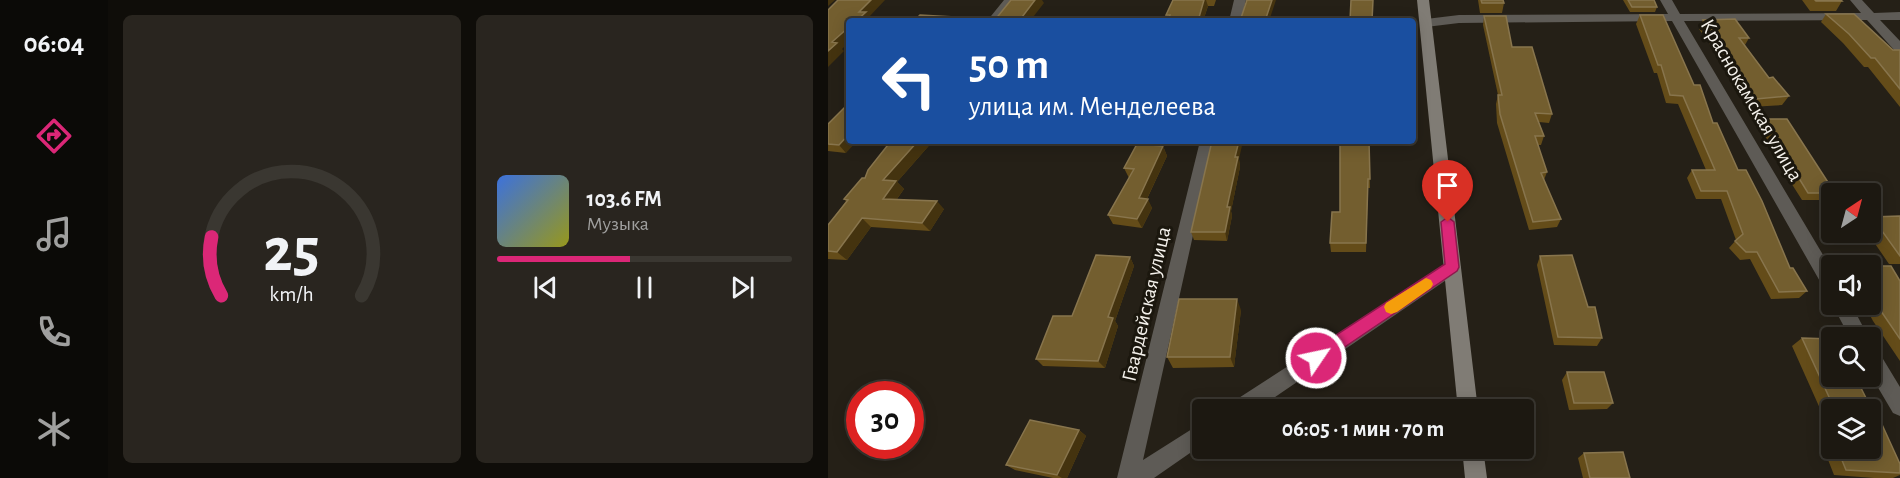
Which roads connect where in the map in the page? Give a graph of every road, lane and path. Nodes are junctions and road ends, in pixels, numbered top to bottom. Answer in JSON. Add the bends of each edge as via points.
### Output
{"nodes":[{"id":1,"x":1010,"y":0,"type":"edge"},
{"id":2,"x":1240,"y":0,"type":"edge"},
{"id":3,"x":1423,"y":0,"type":"edge"},
{"id":4,"x":1666,"y":0,"type":"edge"},
{"id":5,"x":1856,"y":0,"type":"edge"},
{"id":6,"x":1676,"y":16,"type":"junction"},
{"id":7,"x":1870,"y":16,"type":"junction"},
{"id":8,"x":1900,"y":16,"type":"edge"},
{"id":9,"x":995,"y":18,"type":"edge"},
{"id":10,"x":1236,"y":18,"type":"edge"},
{"id":11,"x":1426,"y":23,"type":"junction"},
{"id":12,"x":1900,"y":49,"type":"edge"},
{"id":13,"x":1206,"y":144,"type":"edge"},
{"id":14,"x":1452,"y":267,"type":"junction"},
{"id":15,"x":1821,"y":268,"type":"edge"},
{"id":16,"x":1881,"y":374,"type":"edge"},
{"id":17,"x":1254,"y":399,"type":"edge"},
{"id":18,"x":1467,"y":399,"type":"edge"},
{"id":19,"x":1900,"y":406,"type":"edge"},
{"id":20,"x":1192,"y":439,"type":"edge"},
{"id":21,"x":1473,"y":459,"type":"edge"},
{"id":22,"x":1128,"y":478,"type":"edge"},
{"id":23,"x":1135,"y":478,"type":"edge"},
{"id":24,"x":1476,"y":478,"type":"edge"}],
"edges":[{"from":1,"to":9,"type":"street"},
{"from":2,"to":10,"type":"street"},
{"from":3,"to":11,"type":"main road"},
{"from":4,"to":6,"type":"street","name":"Краснокамская улица"},
{"from":5,"to":7,"type":"street"},
{"from":6,"to":7,"type":"street"},
{"from":6,"to":11,"type":"street","via":[[1459,19]]},
{"from":6,"to":15,"type":"street","name":"Краснокамская улица"},
{"from":7,"to":8,"type":"street"},
{"from":7,"to":12,"type":"street"},
{"from":11,"to":14,"type":"main road"},
{"from":13,"to":22,"type":"street","name":"Гвардейская улица"},
{"from":14,"to":17,"type":"street"},
{"from":14,"to":18,"type":"main road"},
{"from":16,"to":19,"type":"street"},
{"from":20,"to":23,"type":"street"},
{"from":21,"to":24,"type":"main road"}]}
